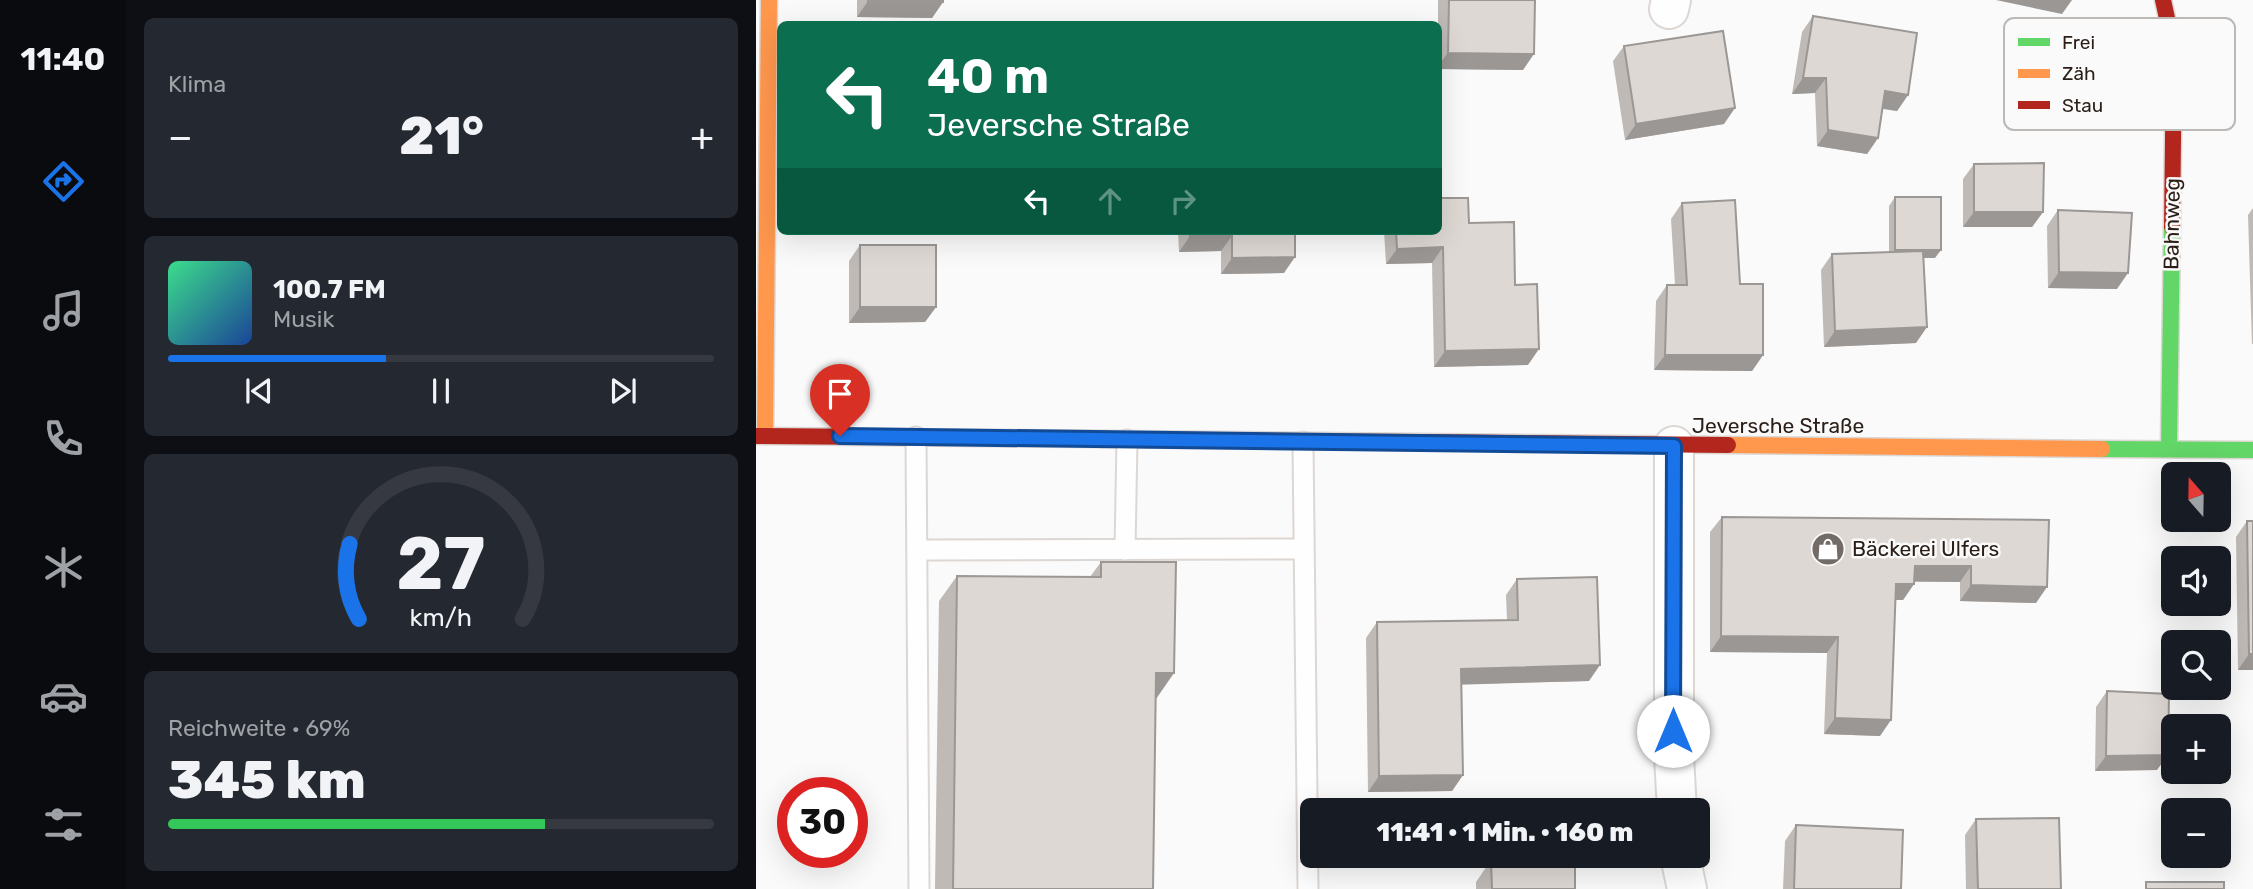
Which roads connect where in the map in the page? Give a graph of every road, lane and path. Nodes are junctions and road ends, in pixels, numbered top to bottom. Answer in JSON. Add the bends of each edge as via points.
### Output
{"nodes":[{"id":1,"x":769,"y":0,"type":"edge"},
{"id":2,"x":2163,"y":0,"type":"edge"},
{"id":3,"x":2167,"y":18,"type":"edge"},
{"id":4,"x":2173,"y":130,"type":"edge"},
{"id":5,"x":760,"y":436,"type":"edge"},
{"id":6,"x":916,"y":437,"type":"junction"},
{"id":7,"x":1128,"y":440,"type":"junction"},
{"id":8,"x":1303,"y":442,"type":"junction"},
{"id":9,"x":1674,"y":446,"type":"junction"},
{"id":10,"x":2169,"y":449,"type":"junction"},
{"id":11,"x":2253,"y":450,"type":"edge"},
{"id":12,"x":1303,"y":548,"type":"junction"},
{"id":13,"x":917,"y":550,"type":"junction"},
{"id":14,"x":1125,"y":550,"type":"junction"},
{"id":15,"x":1676,"y":798,"type":"edge"},
{"id":16,"x":1683,"y":868,"type":"edge"},
{"id":17,"x":919,"y":889,"type":"edge"},
{"id":18,"x":1308,"y":889,"type":"edge"},
{"id":19,"x":1687,"y":889,"type":"edge"}],
"edges":[{"from":1,"to":5,"type":"street"},
{"from":2,"to":3,"type":"street","name":"Bahnweg"},
{"from":4,"to":10,"type":"street","name":"Bahnweg"},
{"from":5,"to":6,"type":"street","name":"Jeversche Straße"},
{"from":6,"to":7,"type":"street","name":"Jeversche Straße"},
{"from":6,"to":13,"type":"lane"},
{"from":7,"to":8,"type":"street","name":"Jeversche Straße"},
{"from":7,"to":14,"type":"lane"},
{"from":8,"to":9,"type":"street","name":"Jeversche Straße"},
{"from":8,"to":12,"type":"lane"},
{"from":9,"to":10,"type":"street","name":"Jeversche Straße"},
{"from":9,"to":15,"type":"street"},
{"from":10,"to":11,"type":"street","name":"Jeversche Straße"},
{"from":12,"to":14,"type":"lane"},
{"from":12,"to":18,"type":"lane"},
{"from":13,"to":14,"type":"lane"},
{"from":13,"to":17,"type":"lane"},
{"from":16,"to":19,"type":"street"}]}
